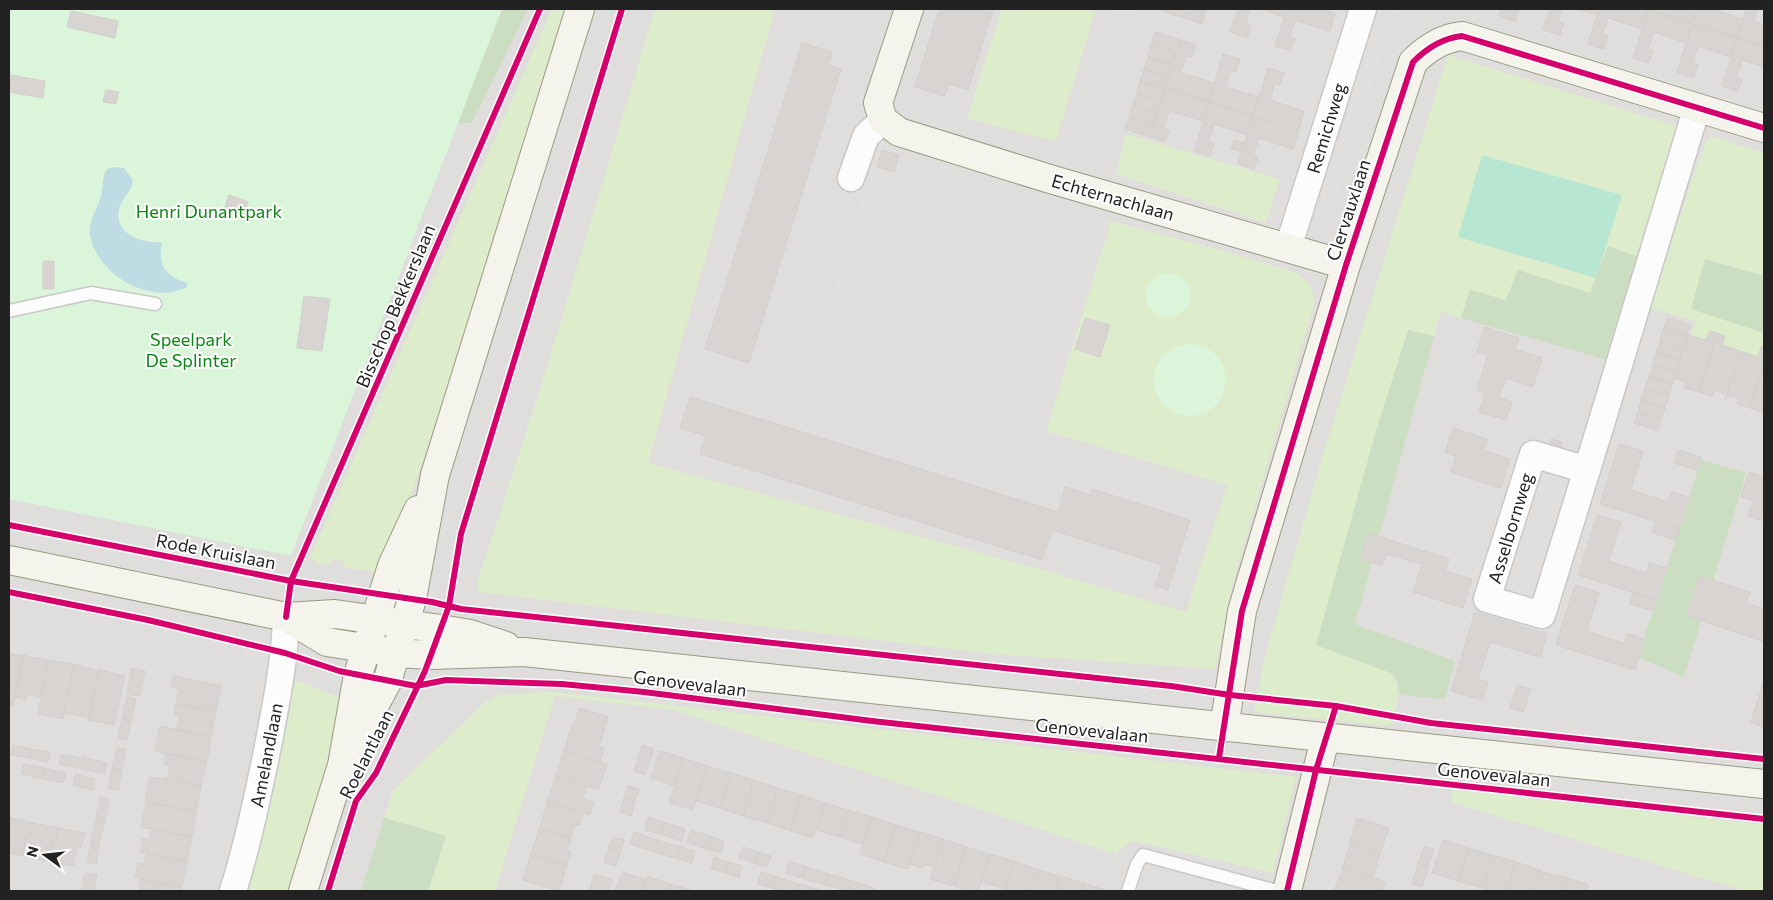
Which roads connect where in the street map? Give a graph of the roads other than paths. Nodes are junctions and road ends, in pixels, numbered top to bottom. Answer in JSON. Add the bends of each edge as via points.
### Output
{"nodes":[{"id":1,"x":580,"y":9,"type":"edge"},
{"id":2,"x":909,"y":9,"type":"edge"},
{"id":3,"x":1363,"y":9,"type":"edge"},
{"id":4,"x":1697,"y":107,"type":"junction"},
{"id":5,"x":883,"y":120,"type":"junction"},
{"id":6,"x":1764,"y":128,"type":"edge"},
{"id":7,"x":851,"y":178,"type":"dead end"},
{"id":8,"x":1288,"y":248,"type":"junction"},
{"id":9,"x":1346,"y":265,"type":"junction"},
{"id":10,"x":155,"y":304,"type":"dead end"},
{"id":11,"x":9,"y":310,"type":"edge"},
{"id":12,"x":1587,"y":470,"type":"junction"},
{"id":13,"x":435,"y":475,"type":"junction"},
{"id":14,"x":9,"y":560,"type":"edge"},
{"id":15,"x":286,"y":617,"type":"junction"},
{"id":16,"x":375,"y":620,"type":"junction"},
{"id":17,"x":404,"y":624,"type":"junction"},
{"id":18,"x":366,"y":648,"type":"junction"},
{"id":19,"x":524,"y":652,"type":"junction"},
{"id":20,"x":395,"y":654,"type":"junction"},
{"id":21,"x":1224,"y":728,"type":"junction"},
{"id":22,"x":1325,"y":738,"type":"junction"},
{"id":23,"x":342,"y":765,"type":"junction"},
{"id":24,"x":1764,"y":784,"type":"edge"},
{"id":25,"x":233,"y":891,"type":"edge"},
{"id":26,"x":303,"y":891,"type":"edge"},
{"id":27,"x":1128,"y":891,"type":"edge"},
{"id":28,"x":1277,"y":891,"type":"edge"},
{"id":29,"x":1287,"y":891,"type":"edge"}],
"edges":[{"from":1,"to":13,"type":"main road"},
{"from":2,"to":5,"type":"main road","via":[[878,103]]},
{"from":3,"to":8,"type":"street","name":"Remichweg"},
{"from":4,"to":6,"type":"main road","name":"Clervauxlaan"},
{"from":4,"to":9,"type":"main road","name":"Clervauxlaan","via":[[1484,41],[1462,36],[1448,38],[1423,52],[1413,62]]},
{"from":4,"to":12,"type":"street","name":"Asselbornweg"},
{"from":5,"to":7,"type":"street","via":[[866,136]]},
{"from":5,"to":8,"type":"main road","name":"Echternachlaan","via":[[899,132]]},
{"from":8,"to":9,"type":"main road","name":"Echternachlaan"},
{"from":9,"to":21,"type":"main road","name":"Clervauxlaan","via":[[1242,611]]},
{"from":10,"to":11,"type":"lane","via":[[91,293]]},
{"from":12,"to":12,"type":"street","name":"Asselbornweg","via":[[1542,615],[1487,599],[1533,454]]},
{"from":13,"to":16,"type":"main road","via":[[392,566]]},
{"from":13,"to":17,"type":"main road","via":[[412,599]]},
{"from":14,"to":15,"type":"main road"},
{"from":15,"to":16,"type":"main road","via":[[335,614]]},
{"from":15,"to":18,"type":"main road","via":[[327,642]]},
{"from":15,"to":25,"type":"street","name":"Amelandlaan","via":[[285,653],[278,695],[250,836]]},
{"from":16,"to":17,"type":"main road","name":"Genovevalaan"},
{"from":16,"to":18,"type":"main road"},
{"from":17,"to":19,"type":"main road","name":"Genovevalaan","via":[[470,634]]},
{"from":17,"to":20,"type":"main road","name":"Roelantlaan"},
{"from":18,"to":20,"type":"main road","name":"Genovevalaan"},
{"from":18,"to":23,"type":"main road","name":"Roelantlaan"},
{"from":19,"to":20,"type":"main road","name":"Genovevalaan"},
{"from":19,"to":21,"type":"main road","name":"Genovevalaan"},
{"from":20,"to":23,"type":"main road","name":"Roelantlaan","via":[[382,691]]},
{"from":21,"to":22,"type":"main road","name":"Genovevalaan"},
{"from":22,"to":24,"type":"main road","name":"Genovevalaan"},
{"from":22,"to":29,"type":"main road"},
{"from":23,"to":26,"type":"main road","name":"Roelantlaan"},
{"from":27,"to":28,"type":"lane","via":[[1143,855]]}]}
